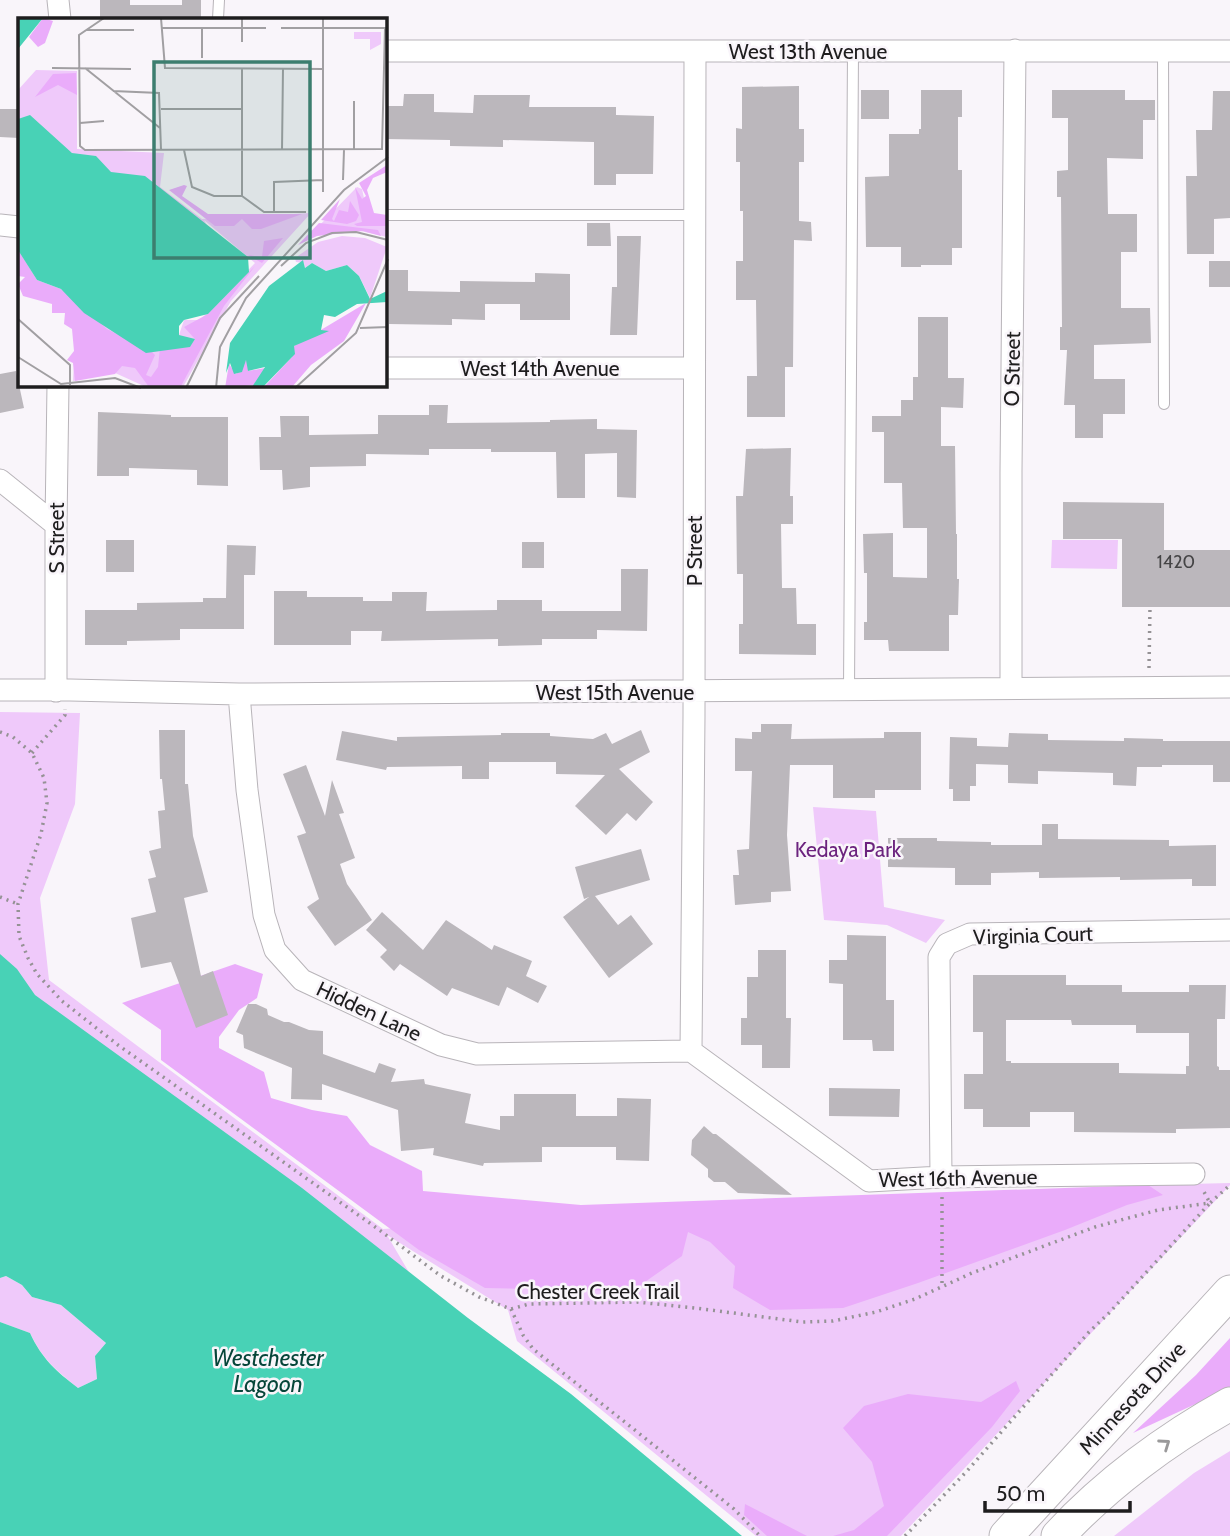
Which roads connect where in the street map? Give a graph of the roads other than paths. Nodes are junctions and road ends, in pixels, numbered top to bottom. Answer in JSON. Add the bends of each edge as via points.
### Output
{"nodes":[{"id":1,"x":58,"y":0,"type":"edge"},
{"id":2,"x":219,"y":0,"type":"edge"},
{"id":3,"x":60,"y":18,"type":"edge"},
{"id":4,"x":218,"y":18,"type":"edge"},
{"id":5,"x":1015,"y":50,"type":"junction"},
{"id":6,"x":1163,"y":50,"type":"junction"},
{"id":7,"x":387,"y":51,"type":"edge"},
{"id":8,"x":695,"y":51,"type":"junction"},
{"id":9,"x":852,"y":51,"type":"junction"},
{"id":10,"x":1230,"y":51,"type":"edge"},
{"id":11,"x":387,"y":215,"type":"edge"},
{"id":12,"x":695,"y":215,"type":"junction"},
{"id":13,"x":0,"y":225,"type":"edge"},
{"id":14,"x":18,"y":228,"type":"edge"},
{"id":15,"x":387,"y":368,"type":"edge"},
{"id":16,"x":694,"y":368,"type":"junction"},
{"id":17,"x":58,"y":387,"type":"edge"},
{"id":18,"x":1164,"y":404,"type":"dead end"},
{"id":19,"x":0,"y":480,"type":"edge"},
{"id":20,"x":56,"y":525,"type":"junction"},
{"id":21,"x":1230,"y":687,"type":"edge"},
{"id":22,"x":1011,"y":688,"type":"junction"},
{"id":23,"x":0,"y":690,"type":"edge"},
{"id":24,"x":63,"y":690,"type":"junction"},
{"id":25,"x":849,"y":690,"type":"junction"},
{"id":26,"x":694,"y":691,"type":"junction"},
{"id":27,"x":239,"y":694,"type":"junction"},
{"id":28,"x":1230,"y":930,"type":"edge"},
{"id":29,"x":691,"y":1051,"type":"junction"},
{"id":30,"x":1194,"y":1174,"type":"dead end"},
{"id":31,"x":941,"y":1177,"type":"junction"},
{"id":32,"x":1230,"y":1292,"type":"edge"},
{"id":33,"x":1230,"y":1404,"type":"edge"},
{"id":34,"x":1059,"y":1476,"type":"junction"},
{"id":35,"x":992,"y":1536,"type":"edge"},
{"id":36,"x":1006,"y":1536,"type":"edge"},
{"id":37,"x":1058,"y":1536,"type":"edge"}],
"edges":[{"from":1,"to":3,"type":"street"},
{"from":2,"to":4,"type":"lane"},
{"from":5,"to":6,"type":"street","name":"West 13th Avenue"},
{"from":5,"to":9,"type":"street","name":"West 13th Avenue"},
{"from":5,"to":22,"type":"street","name":"O Street"},
{"from":6,"to":10,"type":"street","name":"West 13th Avenue"},
{"from":6,"to":18,"type":"lane"},
{"from":7,"to":8,"type":"street","name":"West 13th Avenue"},
{"from":8,"to":9,"type":"street","name":"West 13th Avenue"},
{"from":8,"to":12,"type":"street","name":"P Street"},
{"from":9,"to":25,"type":"lane"},
{"from":11,"to":12,"type":"lane"},
{"from":12,"to":16,"type":"street","name":"P Street"},
{"from":13,"to":14,"type":"street"},
{"from":15,"to":16,"type":"street","name":"West 14th Avenue"},
{"from":16,"to":26,"type":"street","name":"P Street"},
{"from":17,"to":20,"type":"street","name":"S Street"},
{"from":19,"to":20,"type":"street"},
{"from":20,"to":24,"type":"street","name":"S Street"},
{"from":21,"to":22,"type":"street","name":"West 15th Avenue"},
{"from":22,"to":25,"type":"street","name":"West 15th Avenue"},
{"from":23,"to":24,"type":"street","name":"West 15th Avenue"},
{"from":24,"to":27,"type":"street","name":"West 15th Avenue"},
{"from":25,"to":26,"type":"street","name":"West 15th Avenue"},
{"from":26,"to":27,"type":"street","name":"West 15th Avenue"},
{"from":26,"to":29,"type":"street","name":"P Street"},
{"from":27,"to":29,"type":"street","name":"Hidden Lane","via":[[264,915],[275,950],[302,980],[441,1045],[477,1054]]},
{"from":28,"to":31,"type":"street","name":"Virginia Court","via":[[970,934],[947,944],[939,957]]},
{"from":29,"to":31,"type":"street","name":"West 16th Avenue","via":[[869,1181]]},
{"from":30,"to":31,"type":"street","name":"West 16th Avenue"},
{"from":32,"to":34,"type":"main road","name":"Minnesota Drive"},
{"from":37,"to":33,"type":"main road","one_way":true,"via":[[1129,1470]]},
{"from":34,"to":35,"type":"main road"},
{"from":34,"to":36,"type":"main road","name":"Minnesota Drive"}]}
